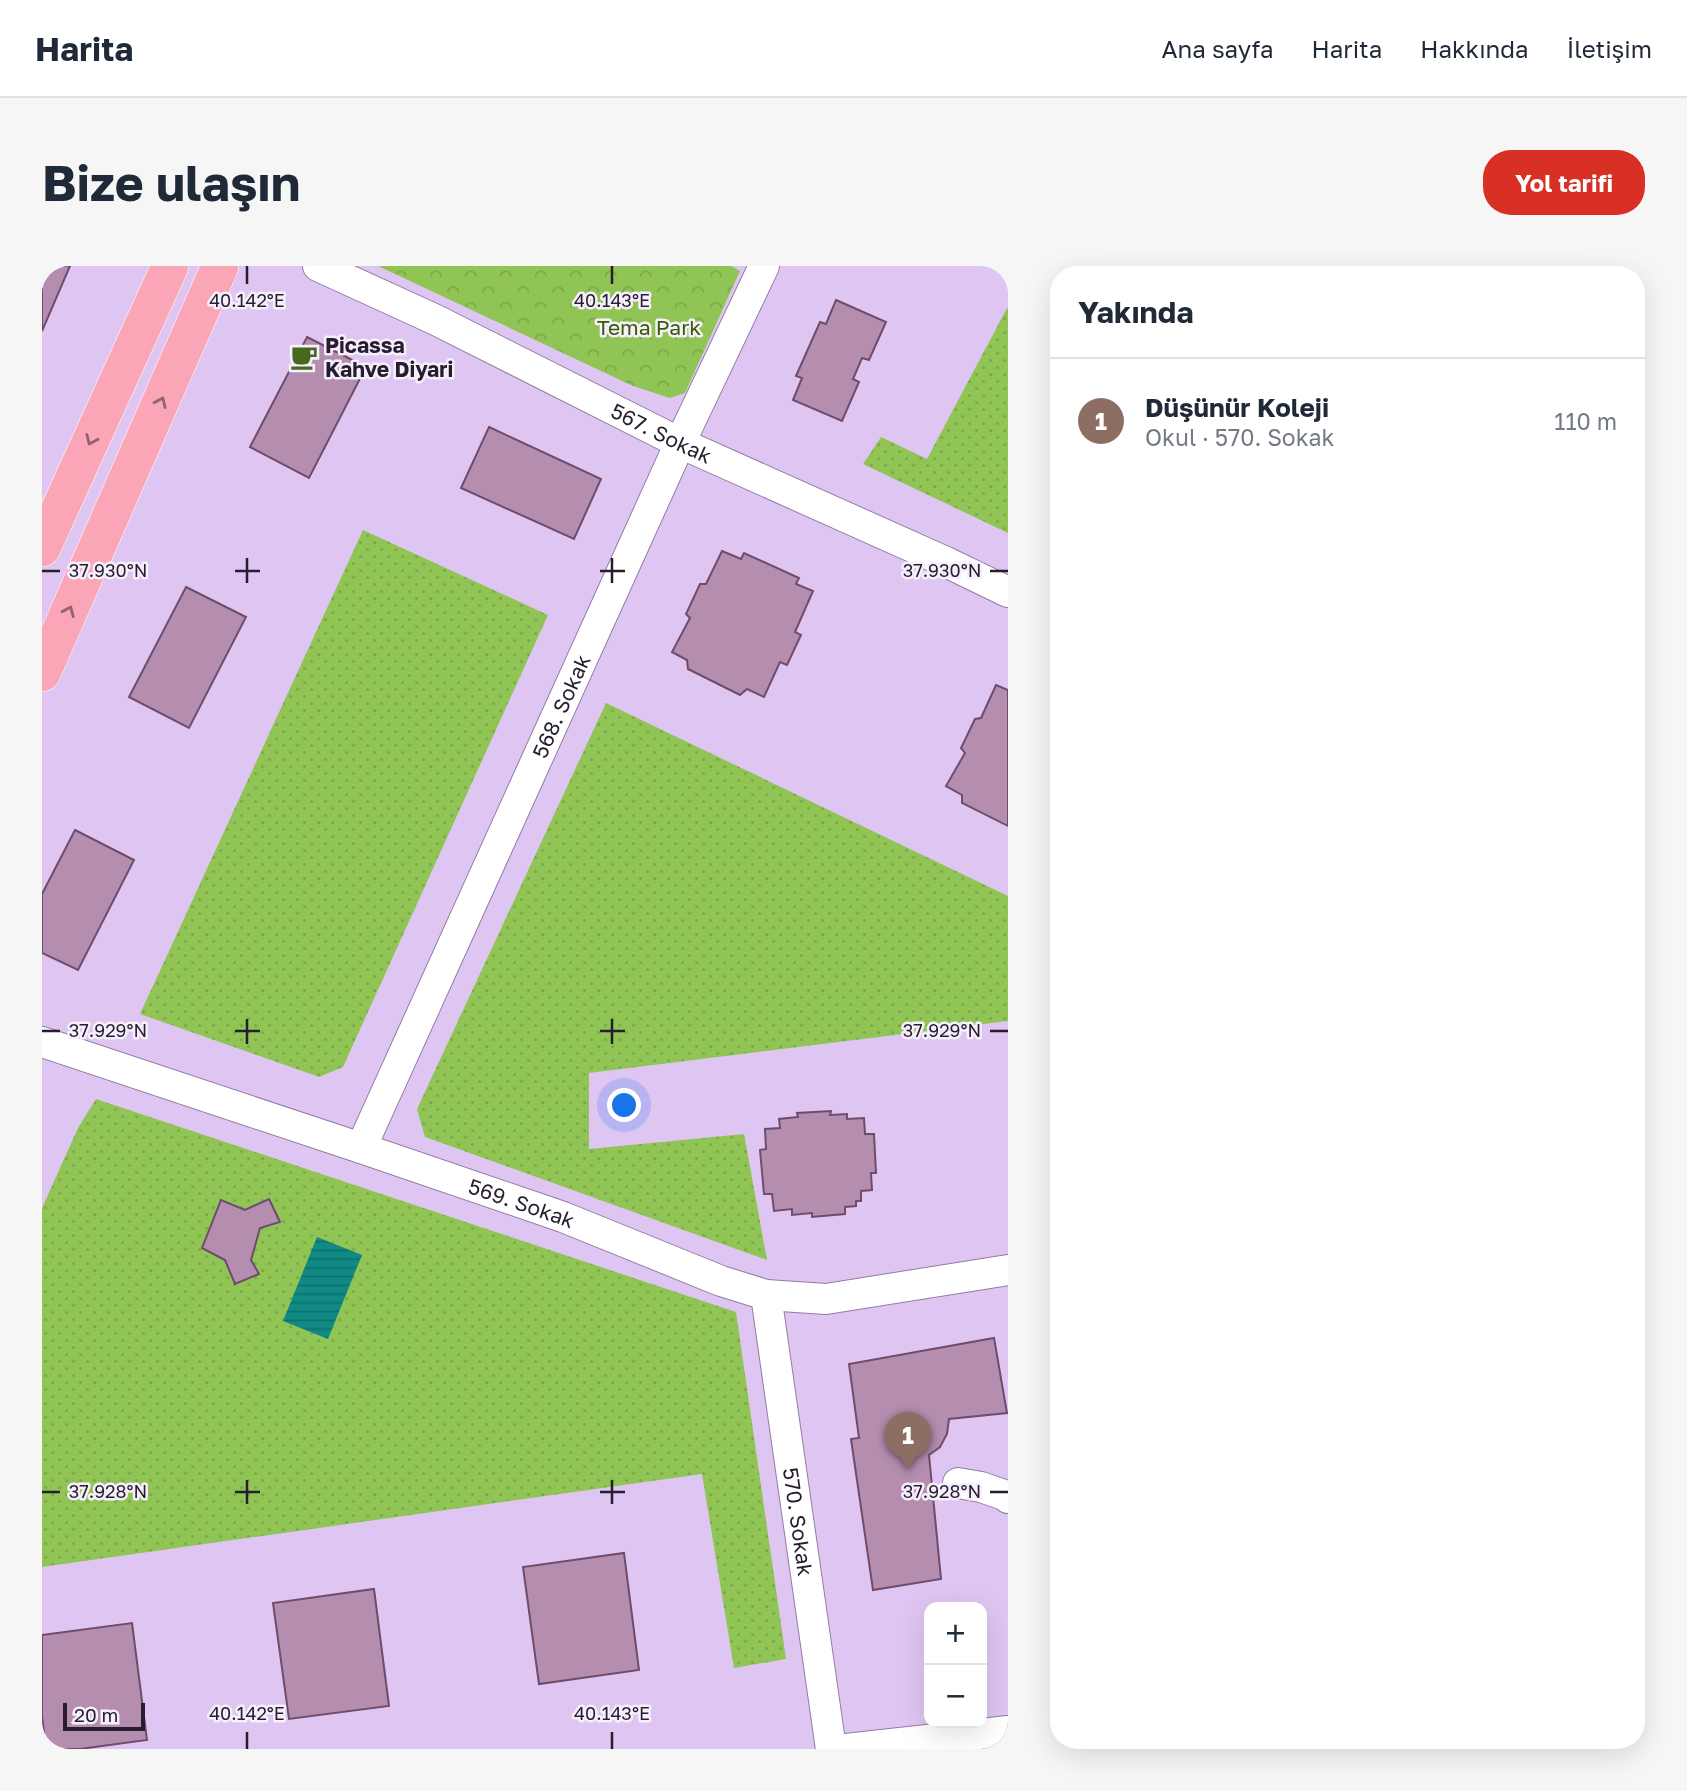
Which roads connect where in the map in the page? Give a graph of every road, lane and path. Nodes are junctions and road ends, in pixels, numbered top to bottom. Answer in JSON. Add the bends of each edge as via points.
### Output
{"nodes":[{"id":1,"x":170,"y":266,"type":"edge"},
{"id":2,"x":220,"y":266,"type":"edge"},
{"id":3,"x":318,"y":266,"type":"edge"},
{"id":4,"x":764,"y":266,"type":"edge"},
{"id":5,"x":680,"y":443,"type":"junction"},
{"id":6,"x":42,"y":548,"type":"edge"},
{"id":7,"x":1008,"y":592,"type":"edge"},
{"id":8,"x":42,"y":673,"type":"edge"},
{"id":9,"x":42,"y":1042,"type":"edge"},
{"id":10,"x":361,"y":1148,"type":"junction"},
{"id":11,"x":1008,"y":1270,"type":"edge"},
{"id":12,"x":766,"y":1295,"type":"junction"},
{"id":13,"x":958,"y":1483,"type":"dead end"},
{"id":14,"x":1008,"y":1498,"type":"edge"},
{"id":15,"x":1008,"y":1731,"type":"edge"},
{"id":16,"x":831,"y":1749,"type":"edge"},
{"id":17,"x":846,"y":1749,"type":"edge"}],
"edges":[{"from":1,"to":6,"type":"main road","one_way":true},
{"from":8,"to":2,"type":"main road","one_way":true},
{"from":3,"to":5,"type":"street","name":"567. Sokak"},
{"from":4,"to":5,"type":"street","name":"568. Sokak"},
{"from":5,"to":7,"type":"street","name":"567. Sokak"},
{"from":5,"to":10,"type":"street","name":"568. Sokak"},
{"from":9,"to":10,"type":"street","name":"569. Sokak"},
{"from":10,"to":12,"type":"street","name":"569. Sokak","via":[[563,1217]]},
{"from":11,"to":12,"type":"street","name":"569. Sokak","via":[[826,1299]]},
{"from":12,"to":16,"type":"street","name":"570. Sokak"},
{"from":13,"to":14,"type":"street"},
{"from":15,"to":17,"type":"street"}]}
